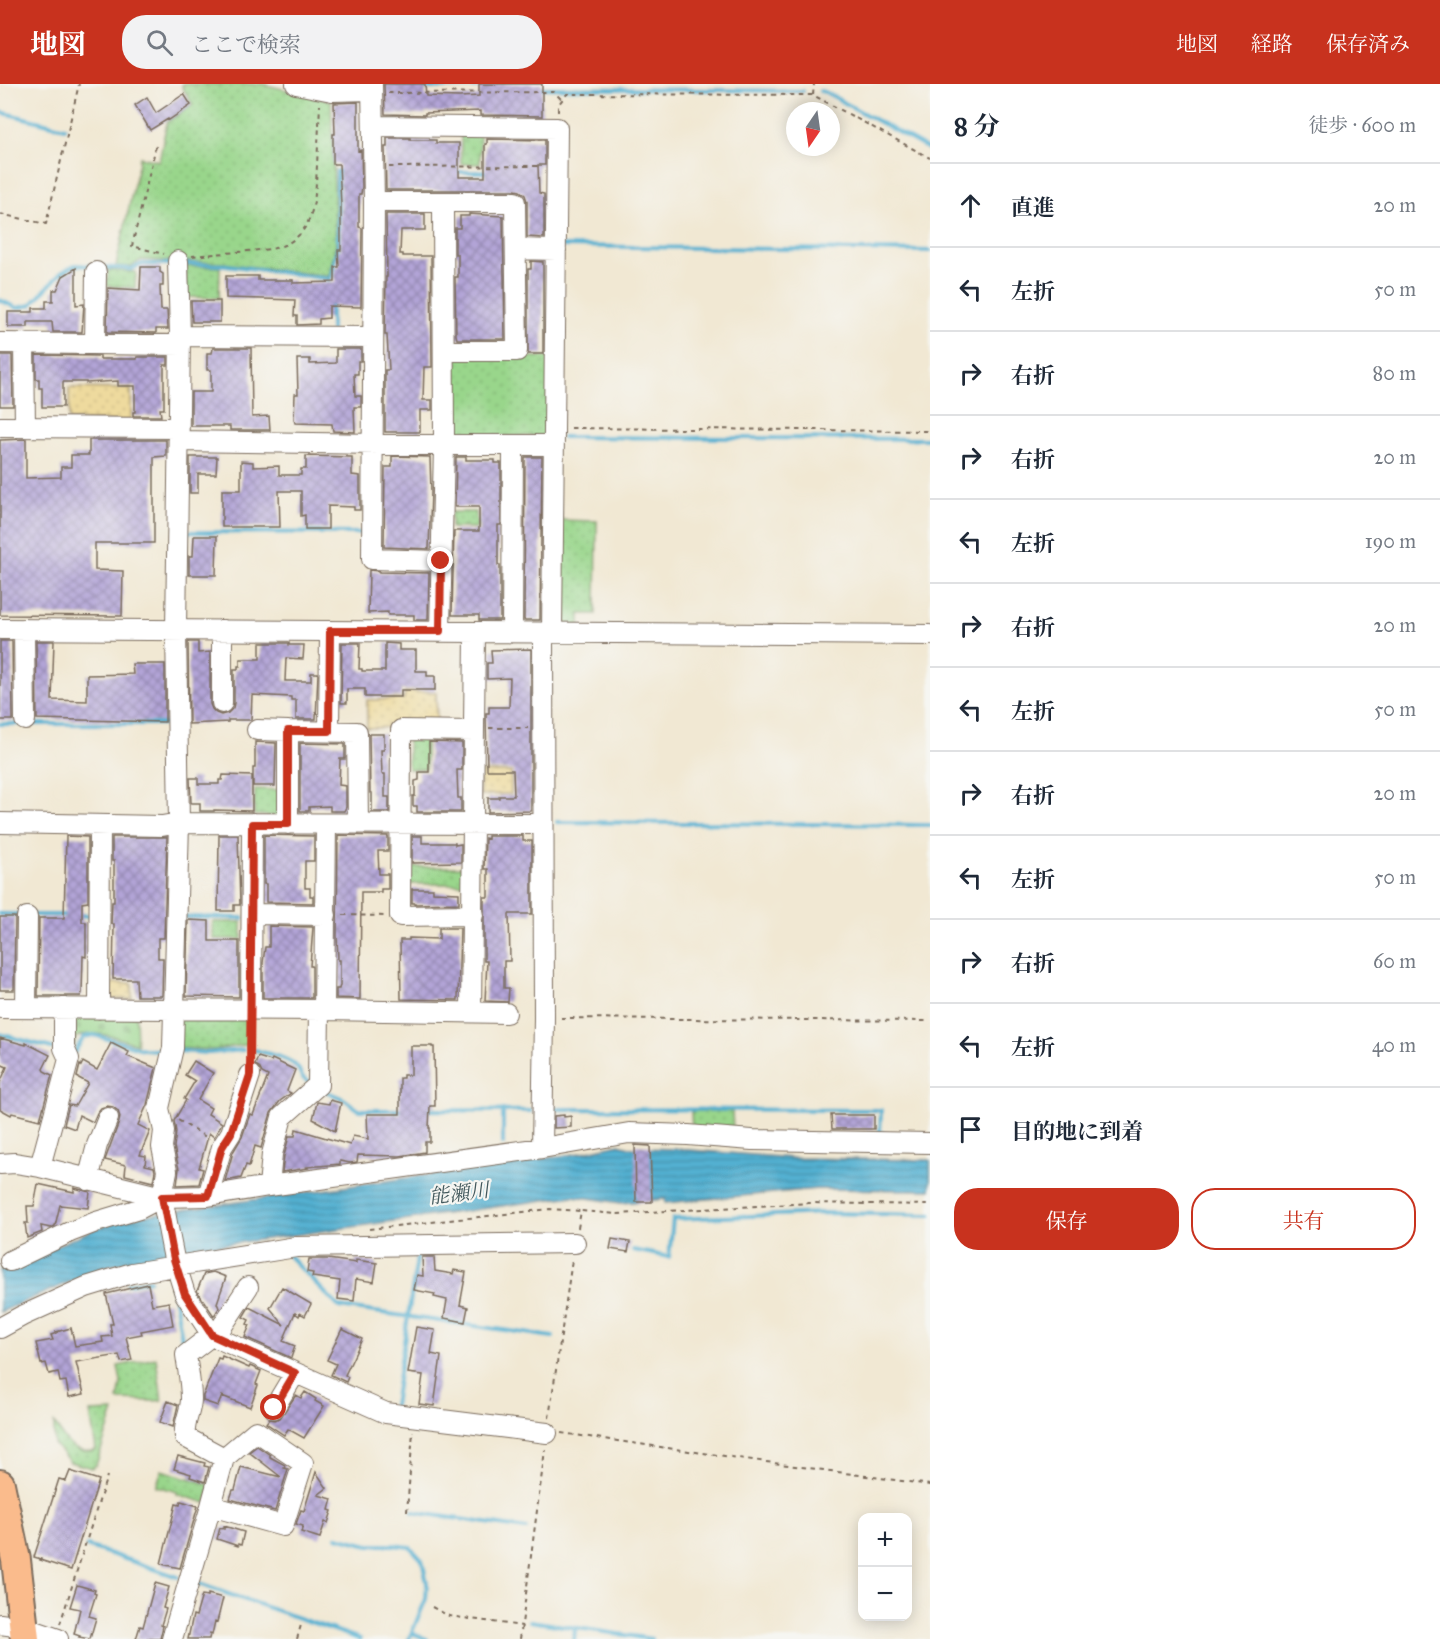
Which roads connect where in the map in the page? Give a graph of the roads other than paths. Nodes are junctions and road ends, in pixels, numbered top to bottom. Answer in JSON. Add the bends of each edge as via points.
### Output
{"nodes":[{"id":1,"x":296,"y":84,"type":"edge"},
{"id":2,"x":372,"y":89,"type":"edge"},
{"id":3,"x":373,"y":126,"type":"junction"},
{"id":4,"x":374,"y":202,"type":"junction"},
{"id":5,"x":443,"y":202,"type":"junction"},
{"id":6,"x":516,"y":249,"type":"junction"},
{"id":7,"x":555,"y":250,"type":"junction"},
{"id":8,"x":178,"y":262,"type":"road end"},
{"id":9,"x":96,"y":272,"type":"dead end"},
{"id":10,"x":373,"y":337,"type":"junction"},
{"id":11,"x":180,"y":341,"type":"junction"},
{"id":12,"x":0,"y":343,"type":"edge"},
{"id":13,"x":24,"y":343,"type":"junction"},
{"id":14,"x":95,"y":344,"type":"junction"},
{"id":15,"x":444,"y":351,"type":"junction"},
{"id":16,"x":0,"y":427,"type":"edge"},
{"id":17,"x":25,"y":427,"type":"junction"},
{"id":18,"x":179,"y":435,"type":"junction"},
{"id":19,"x":553,"y":436,"type":"junction"},
{"id":20,"x":373,"y":444,"type":"junction"},
{"id":21,"x":444,"y":445,"type":"junction"},
{"id":22,"x":513,"y":445,"type":"junction"},
{"id":23,"x":441,"y":561,"type":"junction"},
{"id":24,"x":0,"y":629,"type":"edge"},
{"id":25,"x":24,"y":629,"type":"junction"},
{"id":26,"x":176,"y":630,"type":"junction"},
{"id":27,"x":222,"y":630,"type":"junction"},
{"id":28,"x":330,"y":631,"type":"junction"},
{"id":29,"x":440,"y":631,"type":"junction"},
{"id":30,"x":475,"y":632,"type":"junction"},
{"id":31,"x":512,"y":632,"type":"junction"},
{"id":32,"x":547,"y":633,"type":"junction"},
{"id":33,"x":930,"y":635,"type":"edge"},
{"id":34,"x":222,"y":703,"type":"dead end"},
{"id":35,"x":25,"y":720,"type":"dead end"},
{"id":36,"x":257,"y":730,"type":"dead end"},
{"id":37,"x":474,"y":730,"type":"junction"},
{"id":38,"x":288,"y":731,"type":"junction"},
{"id":39,"x":329,"y":731,"type":"junction"},
{"id":40,"x":0,"y":823,"type":"edge"},
{"id":41,"x":179,"y":823,"type":"junction"},
{"id":42,"x":252,"y":824,"type":"junction"},
{"id":43,"x":288,"y":824,"type":"junction"},
{"id":44,"x":327,"y":824,"type":"junction"},
{"id":45,"x":358,"y":824,"type":"junction"},
{"id":46,"x":543,"y":824,"type":"junction"},
{"id":47,"x":100,"y":825,"type":"junction"},
{"id":48,"x":402,"y":825,"type":"junction"},
{"id":49,"x":474,"y":825,"type":"junction"},
{"id":50,"x":252,"y":914,"type":"junction"},
{"id":51,"x":326,"y":915,"type":"junction"},
{"id":52,"x":473,"y":915,"type":"junction"},
{"id":53,"x":27,"y":917,"type":"dead end"},
{"id":54,"x":0,"y":1008,"type":"edge"},
{"id":55,"x":26,"y":1008,"type":"junction"},
{"id":56,"x":64,"y":1008,"type":"junction"},
{"id":57,"x":99,"y":1009,"type":"junction"},
{"id":58,"x":174,"y":1009,"type":"junction"},
{"id":59,"x":251,"y":1009,"type":"junction"},
{"id":60,"x":322,"y":1010,"type":"junction"},
{"id":61,"x":471,"y":1011,"type":"junction"},
{"id":62,"x":506,"y":1012,"type":"dead end"},
{"id":63,"x":250,"y":1075,"type":"road end"},
{"id":64,"x":108,"y":1118,"type":"dead end"},
{"id":65,"x":930,"y":1143,"type":"edge"},
{"id":66,"x":542,"y":1149,"type":"junction"},
{"id":67,"x":0,"y":1164,"type":"edge"},
{"id":68,"x":40,"y":1167,"type":"junction"},
{"id":69,"x":88,"y":1180,"type":"junction"},
{"id":70,"x":269,"y":1186,"type":"junction"},
{"id":71,"x":208,"y":1196,"type":"junction"},
{"id":72,"x":164,"y":1201,"type":"junction"},
{"id":73,"x":575,"y":1243,"type":"road end"},
{"id":74,"x":10,"y":1261,"type":"dead end"},
{"id":75,"x":176,"y":1263,"type":"junction"},
{"id":76,"x":248,"y":1287,"type":"dead end"},
{"id":77,"x":0,"y":1328,"type":"edge"},
{"id":78,"x":213,"y":1336,"type":"junction"},
{"id":79,"x":295,"y":1373,"type":"junction"},
{"id":80,"x":274,"y":1408,"type":"dead end"},
{"id":81,"x":547,"y":1433,"type":"road end"},
{"id":82,"x":224,"y":1458,"type":"junction"},
{"id":83,"x":0,"y":1484,"type":"edge"},
{"id":84,"x":211,"y":1506,"type":"junction"},
{"id":85,"x":16,"y":1630,"type":"edge"},
{"id":86,"x":56,"y":1639,"type":"edge"},
{"id":87,"x":172,"y":1639,"type":"edge"}],
"edges":[{"from":1,"to":2,"type":"street","via":[[332,91]]},
{"from":2,"to":3,"type":"street"},
{"from":3,"to":4,"type":"street"},
{"from":3,"to":7,"type":"street","via":[[557,128]]},
{"from":4,"to":5,"type":"street"},
{"from":4,"to":10,"type":"street"},
{"from":5,"to":6,"type":"street","via":[[515,202]]},
{"from":5,"to":15,"type":"street"},
{"from":6,"to":7,"type":"street"},
{"from":6,"to":15,"type":"street","via":[[517,351]]},
{"from":7,"to":19,"type":"street"},
{"from":8,"to":11,"type":"street"},
{"from":9,"to":14,"type":"street"},
{"from":10,"to":11,"type":"street"},
{"from":10,"to":20,"type":"street"},
{"from":11,"to":14,"type":"street"},
{"from":11,"to":18,"type":"street"},
{"from":12,"to":13,"type":"street"},
{"from":13,"to":14,"type":"street"},
{"from":13,"to":17,"type":"street"},
{"from":15,"to":21,"type":"street"},
{"from":16,"to":17,"type":"street"},
{"from":17,"to":18,"type":"street"},
{"from":18,"to":20,"type":"street"},
{"from":18,"to":26,"type":"street"},
{"from":19,"to":22,"type":"street"},
{"from":19,"to":32,"type":"street"},
{"from":20,"to":21,"type":"street"},
{"from":20,"to":23,"type":"street","via":[[372,559]]},
{"from":21,"to":22,"type":"street"},
{"from":21,"to":23,"type":"street"},
{"from":22,"to":31,"type":"street"},
{"from":23,"to":29,"type":"street"},
{"from":24,"to":25,"type":"street"},
{"from":25,"to":26,"type":"street"},
{"from":25,"to":35,"type":"street"},
{"from":26,"to":27,"type":"street"},
{"from":26,"to":41,"type":"street"},
{"from":27,"to":28,"type":"street"},
{"from":27,"to":34,"type":"street"},
{"from":28,"to":29,"type":"street"},
{"from":28,"to":39,"type":"street"},
{"from":29,"to":30,"type":"street"},
{"from":30,"to":31,"type":"street"},
{"from":30,"to":37,"type":"street"},
{"from":31,"to":32,"type":"street"},
{"from":32,"to":33,"type":"street"},
{"from":32,"to":46,"type":"street"},
{"from":36,"to":38,"type":"street"},
{"from":37,"to":48,"type":"street","via":[[401,730]]},
{"from":37,"to":49,"type":"street"},
{"from":38,"to":39,"type":"street"},
{"from":38,"to":43,"type":"street"},
{"from":39,"to":45,"type":"street","via":[[357,732]]},
{"from":40,"to":47,"type":"street"},
{"from":41,"to":42,"type":"street"},
{"from":41,"to":47,"type":"street"},
{"from":41,"to":58,"type":"street"},
{"from":42,"to":43,"type":"street"},
{"from":42,"to":50,"type":"street"},
{"from":43,"to":44,"type":"street"},
{"from":44,"to":45,"type":"street"},
{"from":44,"to":51,"type":"street"},
{"from":45,"to":48,"type":"street"},
{"from":46,"to":49,"type":"street"},
{"from":46,"to":66,"type":"street"},
{"from":47,"to":57,"type":"street"},
{"from":48,"to":49,"type":"street"},
{"from":48,"to":52,"type":"street","via":[[400,916]]},
{"from":49,"to":52,"type":"street"},
{"from":50,"to":51,"type":"street"},
{"from":50,"to":59,"type":"street"},
{"from":51,"to":60,"type":"street"},
{"from":52,"to":61,"type":"street"},
{"from":53,"to":55,"type":"street"},
{"from":54,"to":55,"type":"street"},
{"from":55,"to":56,"type":"street"},
{"from":56,"to":57,"type":"street"},
{"from":56,"to":68,"type":"street","via":[[64,1048],[69,1059]]},
{"from":57,"to":58,"type":"street"},
{"from":58,"to":59,"type":"street"},
{"from":58,"to":72,"type":"street","via":[[173,1048],[159,1108],[167,1171]]},
{"from":59,"to":60,"type":"street"},
{"from":60,"to":61,"type":"street"},
{"from":60,"to":70,"type":"street","via":[[315,1088],[282,1117]]},
{"from":61,"to":62,"type":"street"},
{"from":63,"to":71,"type":"street"},
{"from":64,"to":69,"type":"street"},
{"from":65,"to":66,"type":"street","via":[[629,1133]]},
{"from":66,"to":70,"type":"street"},
{"from":67,"to":68,"type":"street"},
{"from":68,"to":69,"type":"street"},
{"from":69,"to":72,"type":"street"},
{"from":70,"to":71,"type":"street"},
{"from":71,"to":72,"type":"street"},
{"from":72,"to":74,"type":"street","via":[[96,1221]]},
{"from":72,"to":75,"type":"street"},
{"from":73,"to":75,"type":"street","via":[[296,1247]]},
{"from":75,"to":77,"type":"street","via":[[86,1287]]},
{"from":75,"to":78,"type":"street","via":[[185,1294]]},
{"from":76,"to":78,"type":"street"},
{"from":78,"to":79,"type":"street"},
{"from":78,"to":82,"type":"street","via":[[186,1355],[191,1401],[184,1437]]},
{"from":79,"to":80,"type":"street"},
{"from":79,"to":81,"type":"street","via":[[386,1413]]},
{"from":82,"to":84,"type":"street"},
{"from":82,"to":84,"type":"street","via":[[256,1431],[303,1463],[283,1526]]},
{"from":83,"to":85,"type":"highway","via":[[16,1560]]},
{"from":84,"to":87,"type":"street"},
{"from":85,"to":86,"type":"street"}]}
